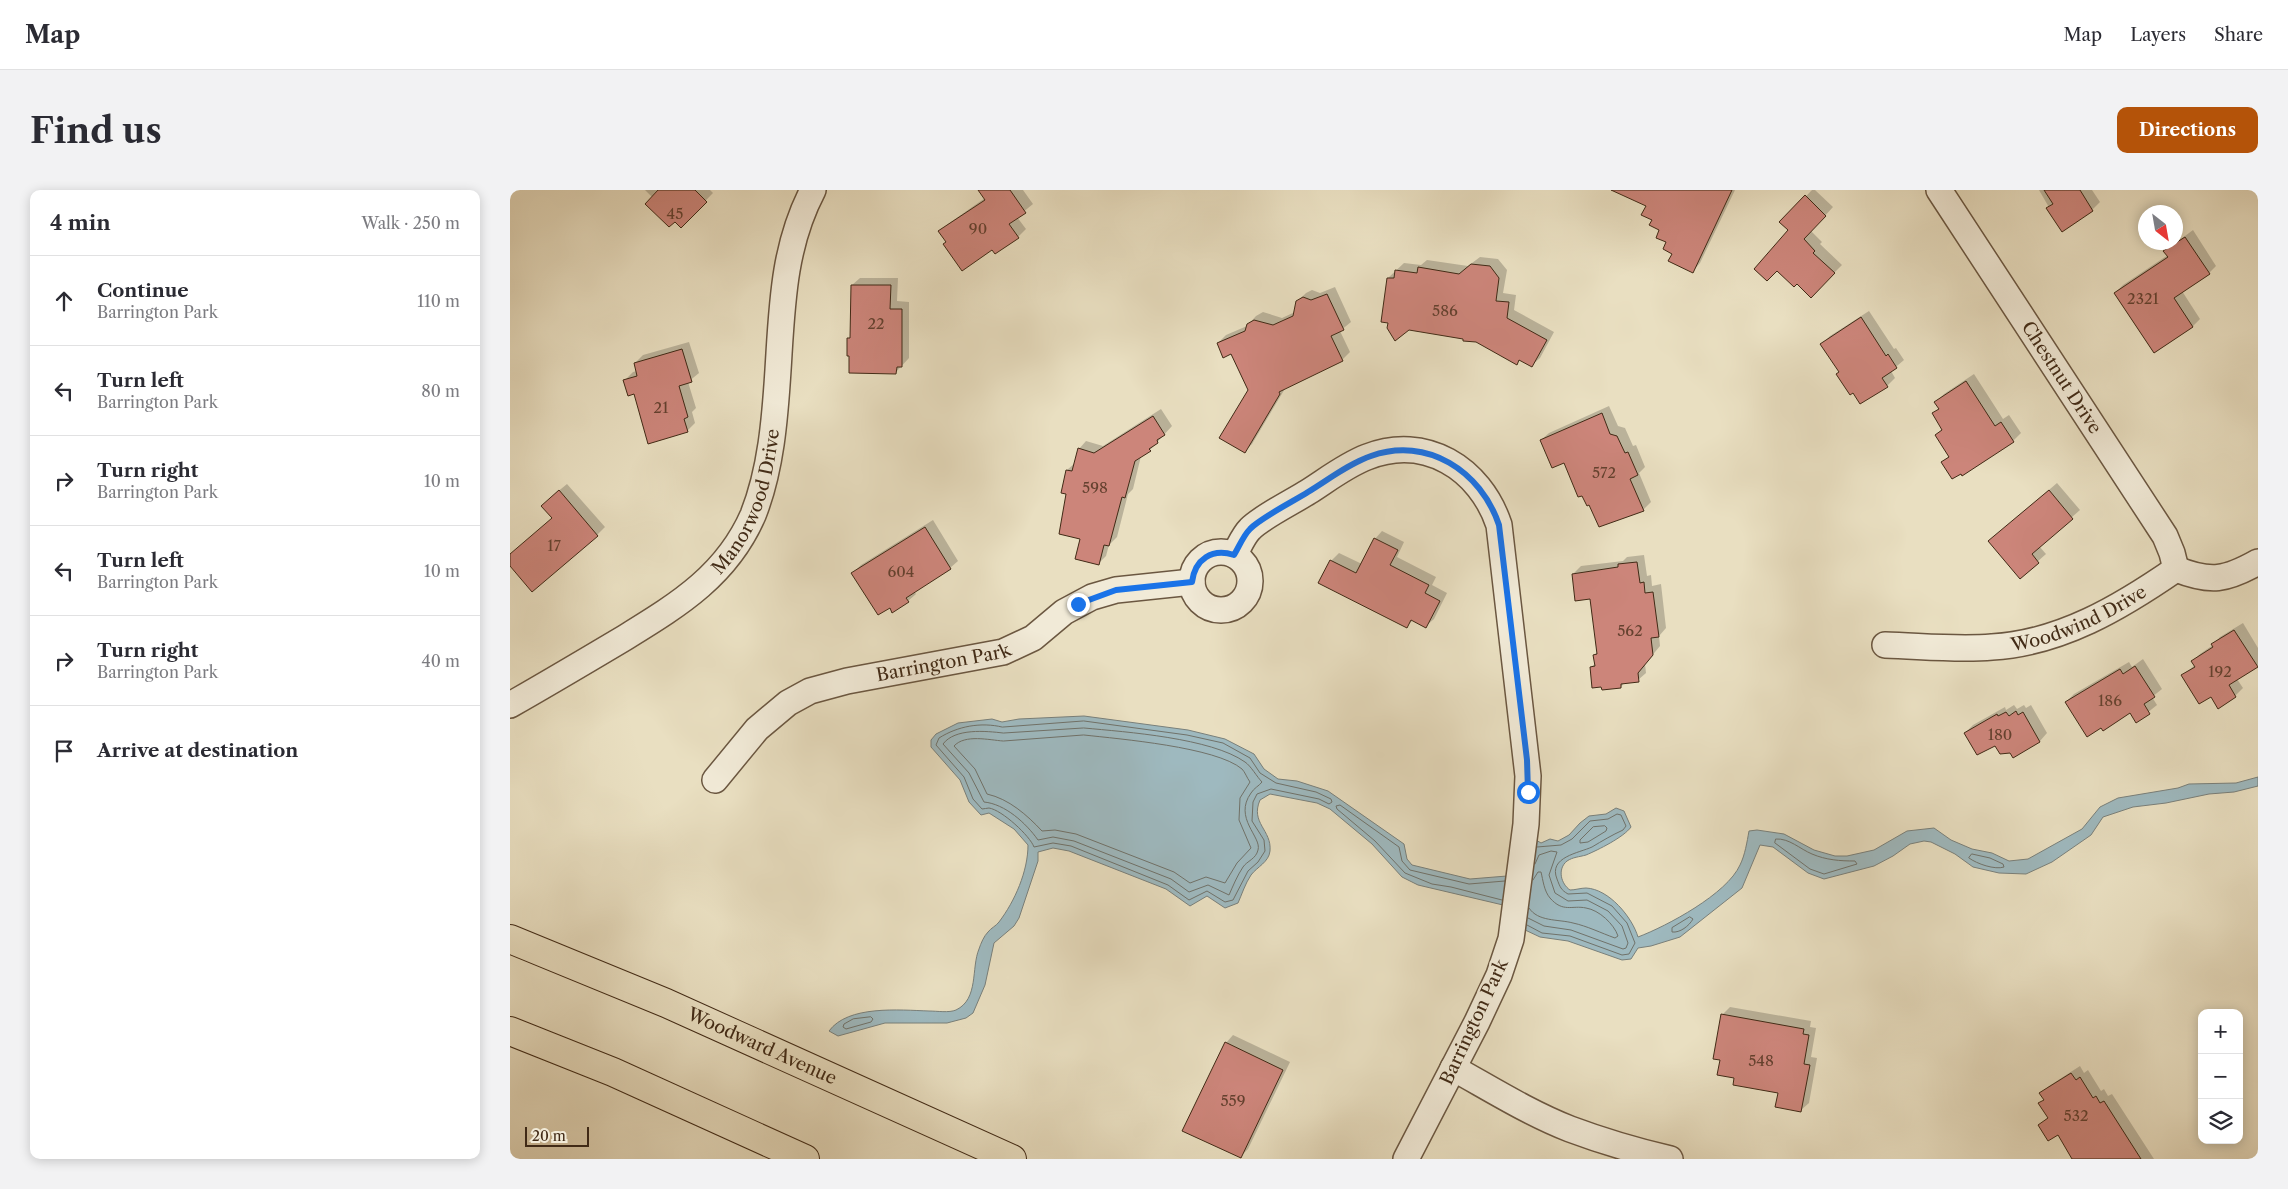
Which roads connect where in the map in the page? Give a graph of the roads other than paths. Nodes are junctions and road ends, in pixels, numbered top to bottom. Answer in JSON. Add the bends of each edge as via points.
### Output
{"nodes":[{"id":1,"x":813,"y":190,"type":"edge"},
{"id":2,"x":1939,"y":190,"type":"edge"},
{"id":3,"x":1234,"y":555,"type":"junction"},
{"id":4,"x":2258,"y":562,"type":"edge"},
{"id":5,"x":2176,"y":569,"type":"junction"},
{"id":6,"x":1192,"y":582,"type":"junction"},
{"id":7,"x":1885,"y":645,"type":"dead end"},
{"id":8,"x":510,"y":705,"type":"edge"},
{"id":9,"x":715,"y":780,"type":"dead end"},
{"id":10,"x":510,"y":939,"type":"edge"},
{"id":11,"x":510,"y":1031,"type":"edge"},
{"id":12,"x":1453,"y":1068,"type":"junction"},
{"id":13,"x":1010,"y":1158,"type":"edge"},
{"id":14,"x":805,"y":1159,"type":"edge"},
{"id":15,"x":1406,"y":1159,"type":"edge"},
{"id":16,"x":1670,"y":1159,"type":"edge"}],
"edges":[{"from":1,"to":8,"type":"street","name":"Manorwood Drive","via":[[789,250],[766,467],[758,500],[741,538],[716,571],[691,595]]},
{"from":2,"to":5,"type":"street","name":"Chestnut Drive","via":[[2164,536]]},
{"from":3,"to":6,"type":"street","via":[[1217,552],[1202,559],[1193,573]]},
{"from":3,"to":6,"type":"street","via":[[1247,567],[1251,584],[1244,600],[1237,606],[1220,611],[1203,605],[1193,590]]},
{"from":3,"to":12,"type":"street","name":"Barrington Park","via":[[1250,529],[1348,467],[1391,451],[1417,451],[1443,458],[1467,474],[1488,498],[1499,525],[1527,760],[1526,824],[1511,938],[1499,975]]},
{"from":4,"to":5,"type":"street","via":[[2237,574],[2215,579]]},
{"from":5,"to":7,"type":"street","name":"Woodwind Drive","via":[[2106,612],[2038,640],[1991,647]]},
{"from":6,"to":9,"type":"street","name":"Barrington Park","via":[[1116,590],[1092,597],[1064,612],[1033,638],[1003,652],[847,680],[810,691],[788,703],[757,728]]},
{"from":10,"to":13,"type":"main road","name":"Woodward Avenue","via":[[691,1014]]},
{"from":11,"to":14,"type":"main road","via":[[613,1072]]},
{"from":12,"to":15,"type":"street","name":"Barrington Park"},
{"from":12,"to":16,"type":"street","via":[[1569,1128]]}]}
